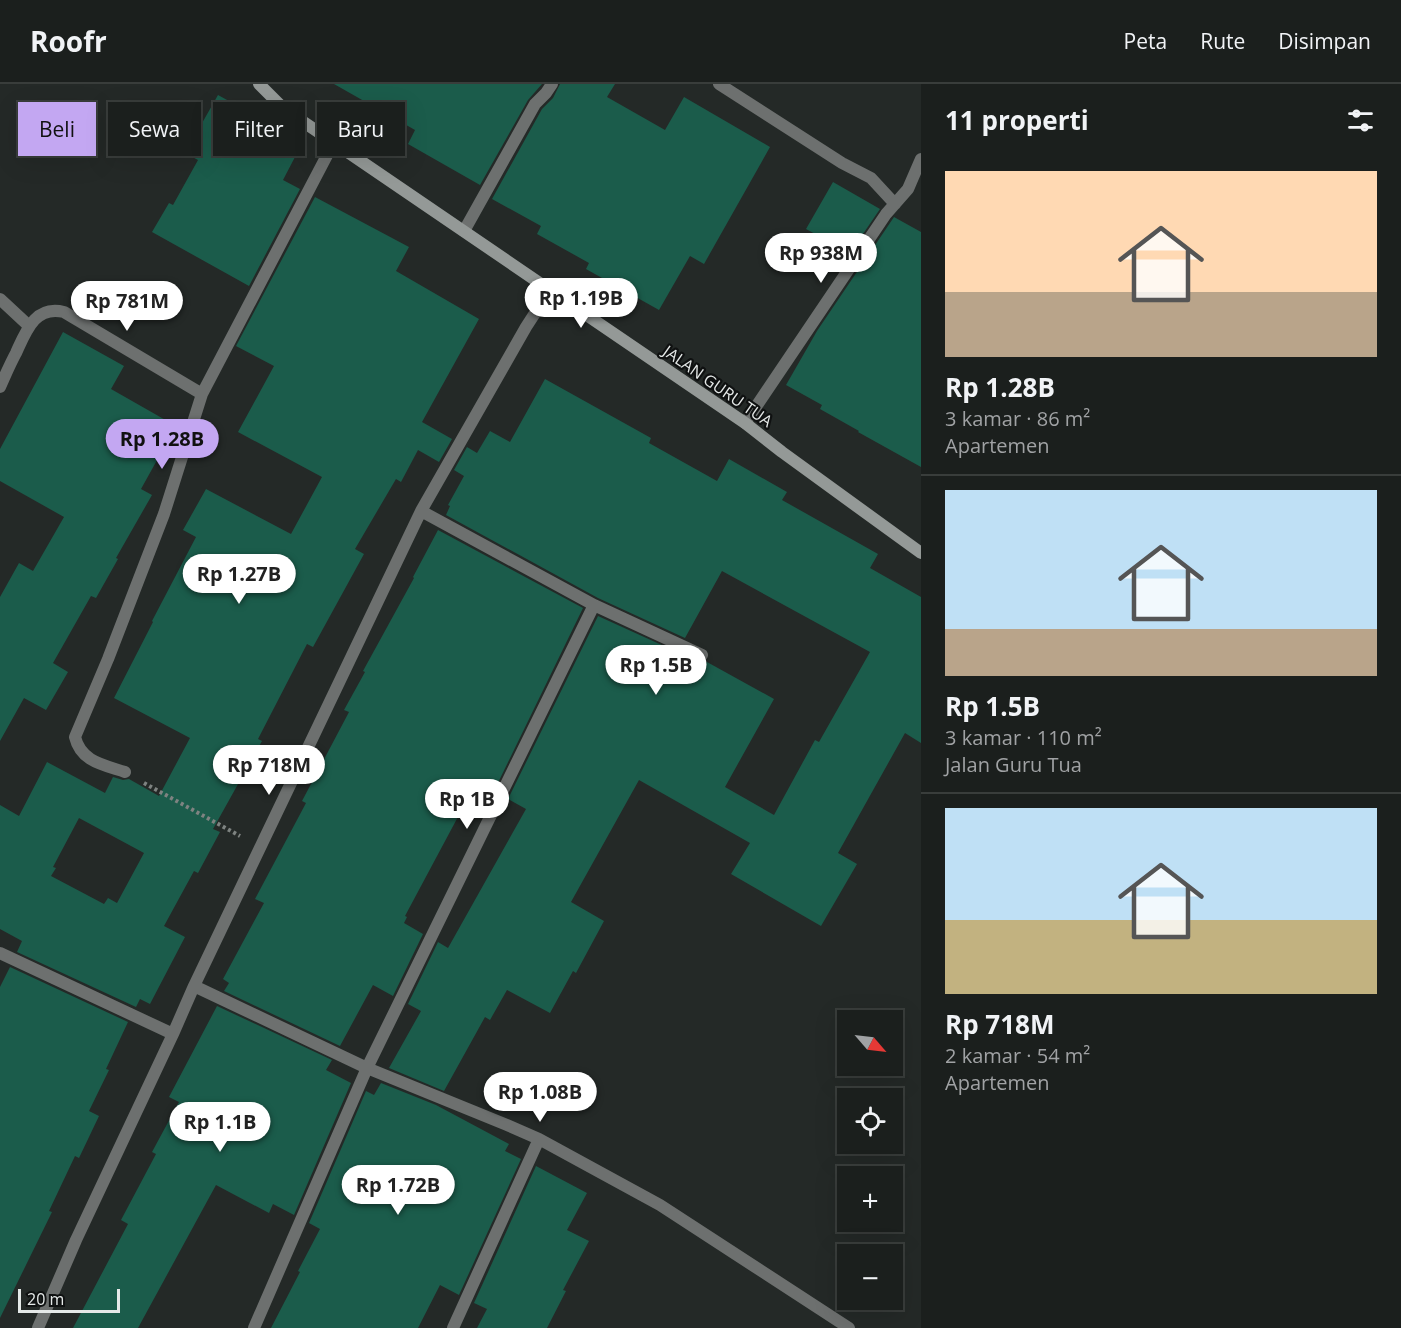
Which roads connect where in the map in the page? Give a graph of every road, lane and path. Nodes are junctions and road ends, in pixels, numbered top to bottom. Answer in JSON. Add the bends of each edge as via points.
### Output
{"nodes":[{"id":1,"x":260,"y":84,"type":"edge"},
{"id":2,"x":552,"y":84,"type":"edge"},
{"id":3,"x":719,"y":84,"type":"edge"},
{"id":4,"x":317,"y":131,"type":"edge"},
{"id":5,"x":327,"y":156,"type":"edge"},
{"id":6,"x":354,"y":156,"type":"edge"},
{"id":7,"x":921,"y":159,"type":"edge"},
{"id":8,"x":895,"y":204,"type":"junction"},
{"id":9,"x":464,"y":231,"type":"junction"},
{"id":10,"x":550,"y":290,"type":"junction"},
{"id":11,"x":0,"y":299,"type":"edge"},
{"id":12,"x":28,"y":326,"type":"junction"},
{"id":13,"x":0,"y":387,"type":"edge"},
{"id":14,"x":202,"y":394,"type":"junction"},
{"id":15,"x":745,"y":423,"type":"junction"},
{"id":16,"x":421,"y":511,"type":"junction"},
{"id":17,"x":921,"y":552,"type":"edge"},
{"id":18,"x":594,"y":604,"type":"junction"},
{"id":19,"x":702,"y":655,"type":"dead end"},
{"id":20,"x":125,"y":772,"type":"joint"},
{"id":21,"x":261,"y":847,"type":"junction"},
{"id":22,"x":0,"y":953,"type":"edge"},
{"id":23,"x":194,"y":986,"type":"junction"},
{"id":24,"x":173,"y":1034,"type":"junction"},
{"id":25,"x":367,"y":1068,"type":"junction"},
{"id":26,"x":539,"y":1139,"type":"junction"},
{"id":27,"x":38,"y":1328,"type":"edge"},
{"id":28,"x":254,"y":1328,"type":"edge"},
{"id":29,"x":453,"y":1328,"type":"edge"},
{"id":30,"x":849,"y":1328,"type":"edge"}],
"edges":[{"from":1,"to":4,"type":"main road","name":"JALAN GURU TUA","via":[[283,108]]},
{"from":2,"to":9,"type":"street","via":[[535,105]]},
{"from":3,"to":8,"type":"street","via":[[871,178]]},
{"from":5,"to":14,"type":"street"},
{"from":6,"to":9,"type":"main road","name":"JALAN GURU TUA"},
{"from":7,"to":8,"type":"street","via":[[908,189]]},
{"from":8,"to":15,"type":"street"},
{"from":9,"to":10,"type":"main road","name":"JALAN GURU TUA"},
{"from":10,"to":15,"type":"main road","name":"JALAN GURU TUA"},
{"from":10,"to":16,"type":"street"},
{"from":11,"to":12,"type":"street"},
{"from":12,"to":13,"type":"street"},
{"from":12,"to":14,"type":"street","via":[[46,313],[64,312]]},
{"from":14,"to":20,"type":"street","via":[[164,514],[75,737],[85,755]]},
{"from":15,"to":17,"type":"main road","name":"JALAN GURU TUA"},
{"from":16,"to":18,"type":"street"},
{"from":16,"to":21,"type":"street"},
{"from":18,"to":19,"type":"street"},
{"from":18,"to":25,"type":"street"},
{"from":20,"to":21,"type":"path"},
{"from":21,"to":23,"type":"street"},
{"from":22,"to":24,"type":"street"},
{"from":23,"to":24,"type":"street"},
{"from":23,"to":25,"type":"street"},
{"from":24,"to":27,"type":"street"},
{"from":25,"to":26,"type":"street"},
{"from":25,"to":28,"type":"street"},
{"from":26,"to":29,"type":"street"},
{"from":26,"to":30,"type":"street","via":[[660,1205]]}]}
